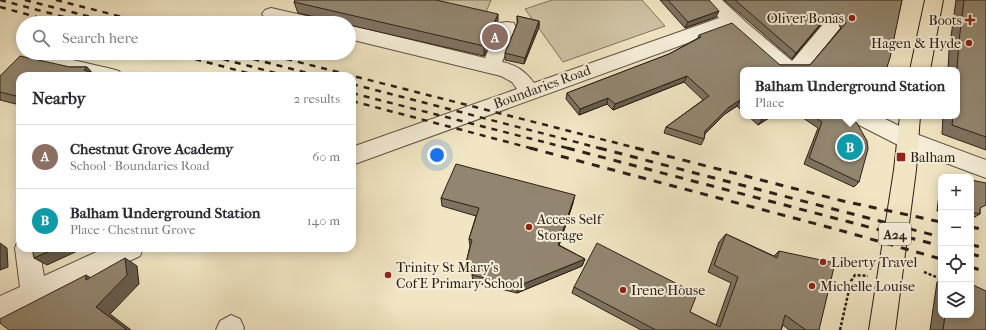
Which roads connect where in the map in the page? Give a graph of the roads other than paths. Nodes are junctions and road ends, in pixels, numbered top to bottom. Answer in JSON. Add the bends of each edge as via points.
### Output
{"nodes":[{"id":1,"x":710,"y":0,"type":"edge"},
{"id":2,"x":934,"y":0,"type":"edge"},
{"id":3,"x":271,"y":14,"type":"dead end"},
{"id":4,"x":279,"y":16,"type":"edge"},
{"id":5,"x":732,"y":20,"type":"junction"},
{"id":6,"x":507,"y":28,"type":"dead end"},
{"id":7,"x":831,"y":28,"type":"dead end"},
{"id":8,"x":356,"y":34,"type":"edge"},
{"id":9,"x":42,"y":60,"type":"edge"},
{"id":10,"x":491,"y":66,"type":"junction"},
{"id":11,"x":786,"y":67,"type":"edge"},
{"id":12,"x":798,"y":67,"type":"edge"},
{"id":13,"x":921,"y":67,"type":"edge"},
{"id":14,"x":94,"y":72,"type":"edge"},
{"id":15,"x":530,"y":92,"type":"junction"},
{"id":16,"x":866,"y":119,"type":"edge"},
{"id":17,"x":910,"y":119,"type":"edge"},
{"id":18,"x":908,"y":140,"type":"junction"},
{"id":19,"x":356,"y":153,"type":"edge"},
{"id":20,"x":986,"y":169,"type":"edge"},
{"id":21,"x":28,"y":252,"type":"edge"},
{"id":22,"x":122,"y":252,"type":"edge"},
{"id":23,"x":34,"y":293,"type":"junction"},
{"id":24,"x":0,"y":309,"type":"edge"},
{"id":25,"x":882,"y":330,"type":"edge"}],
"edges":[{"from":1,"to":5,"type":"street"},
{"from":2,"to":13,"type":"highway"},
{"from":3,"to":4,"type":"street"},
{"from":5,"to":11,"type":"street"},
{"from":5,"to":15,"type":"street","name":"Boundaries Road"},
{"from":6,"to":10,"type":"street"},
{"from":7,"to":12,"type":"street"},
{"from":8,"to":10,"type":"street"},
{"from":9,"to":14,"type":"street"},
{"from":10,"to":15,"type":"street","via":[[514,73]]},
{"from":15,"to":19,"type":"street","name":"Boundaries Road"},
{"from":16,"to":18,"type":"street"},
{"from":17,"to":18,"type":"highway","number":"A24"},
{"from":18,"to":20,"type":"street"},
{"from":18,"to":25,"type":"highway","number":"A24"},
{"from":21,"to":23,"type":"street"},
{"from":22,"to":23,"type":"street"},
{"from":23,"to":24,"type":"street"}]}
